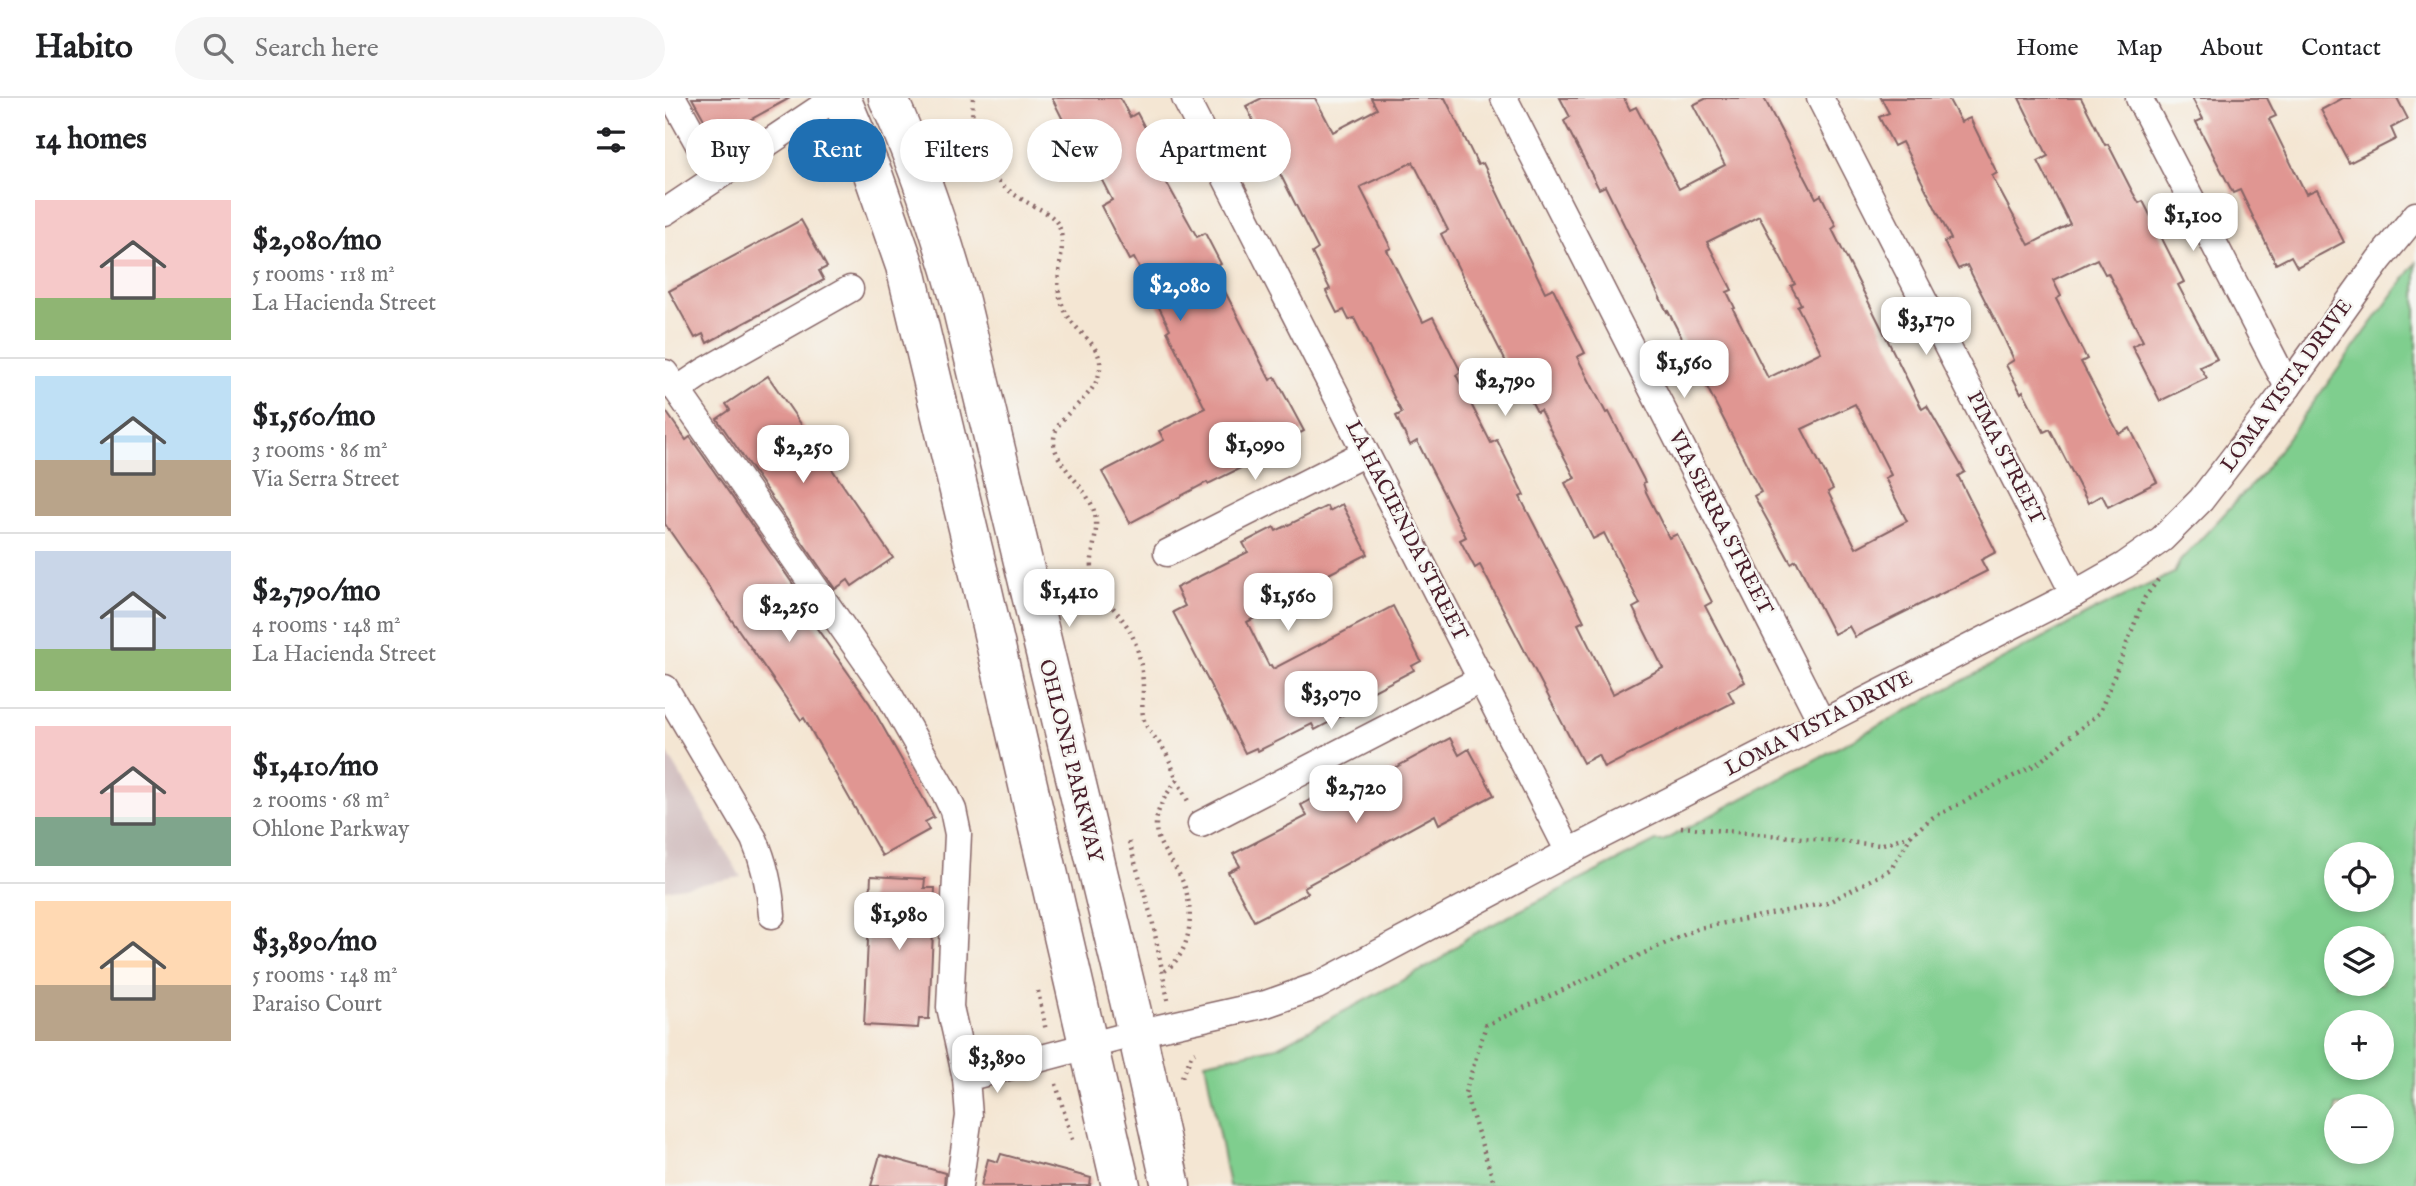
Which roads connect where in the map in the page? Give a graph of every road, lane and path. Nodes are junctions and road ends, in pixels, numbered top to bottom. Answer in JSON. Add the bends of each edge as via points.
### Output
{"nodes":[{"id":1,"x":673,"y":98,"type":"edge"},
{"id":2,"x":835,"y":98,"type":"edge"},
{"id":3,"x":841,"y":98,"type":"edge"},
{"id":4,"x":888,"y":98,"type":"edge"},
{"id":5,"x":973,"y":98,"type":"edge"},
{"id":6,"x":1185,"y":98,"type":"edge"},
{"id":7,"x":1504,"y":98,"type":"edge"},
{"id":8,"x":1820,"y":98,"type":"edge"},
{"id":9,"x":2139,"y":98,"type":"edge"},
{"id":10,"x":686,"y":121,"type":"edge"},
{"id":11,"x":665,"y":212,"type":"edge"},
{"id":12,"x":2416,"y":215,"type":"edge"},
{"id":13,"x":850,"y":289,"type":"dead end"},
{"id":14,"x":671,"y":381,"type":"edge"},
{"id":15,"x":2288,"y":387,"type":"junction"},
{"id":16,"x":1365,"y":453,"type":"junction"},
{"id":17,"x":1167,"y":553,"type":"dead end"},
{"id":18,"x":2074,"y":594,"type":"junction"},
{"id":19,"x":1482,"y":680,"type":"junction"},
{"id":20,"x":665,"y":688,"type":"edge"},
{"id":21,"x":1822,"y":723,"type":"junction"},
{"id":22,"x":1201,"y":824,"type":"dead end"},
{"id":23,"x":1675,"y":827,"type":"dead end"},
{"id":24,"x":1569,"y":852,"type":"junction"},
{"id":25,"x":772,"y":915,"type":"dead end"},
{"id":26,"x":1163,"y":972,"type":"dead end"},
{"id":27,"x":1137,"y":1033,"type":"junction"},
{"id":28,"x":1089,"y":1046,"type":"junction"},
{"id":29,"x":1205,"y":1049,"type":"dead end"},
{"id":30,"x":965,"y":1078,"type":"junction"},
{"id":31,"x":1182,"y":1078,"type":"dead end"},
{"id":32,"x":959,"y":1186,"type":"edge"},
{"id":33,"x":1121,"y":1186,"type":"edge"},
{"id":34,"x":1171,"y":1186,"type":"edge"},
{"id":35,"x":1495,"y":1186,"type":"edge"}],
"edges":[{"from":1,"to":10,"type":"street"},
{"from":2,"to":11,"type":"street"},
{"from":3,"to":28,"type":"street","via":[[905,265]]},
{"from":4,"to":27,"type":"street","name":"OHLONE PARKWAY","via":[[940,228],[960,301]]},
{"from":5,"to":26,"type":"path","via":[[973,138],[985,167],[1005,188],[1047,212],[1059,226],[1058,287],[1063,307],[1099,357],[1093,390],[1061,422],[1054,447],[1095,513],[1093,572],[1100,592],[1131,632],[1141,669],[1144,721],[1166,753],[1177,780],[1161,804],[1156,825],[1186,890],[1190,914],[1184,951],[1175,965]]},
{"from":6,"to":16,"type":"street","name":"LA HACIENDA STREET"},
{"from":7,"to":21,"type":"street","name":"VIA SERRA STREET"},
{"from":8,"to":18,"type":"street","name":"PIMA STREET"},
{"from":9,"to":15,"type":"street"},
{"from":12,"to":15,"type":"street","name":"LOMA VISTA DRIVE"},
{"from":13,"to":14,"type":"street","via":[[705,371]]},
{"from":14,"to":30,"type":"street","via":[[887,691],[953,810],[958,834],[950,1007]]},
{"from":15,"to":18,"type":"street","name":"LOMA VISTA DRIVE","via":[[2181,522],[2142,554]]},
{"from":16,"to":17,"type":"street"},
{"from":16,"to":19,"type":"street","name":"LA HACIENDA STREET"},
{"from":18,"to":21,"type":"street","name":"LOMA VISTA DRIVE"},
{"from":19,"to":22,"type":"street"},
{"from":19,"to":24,"type":"street","name":"LA HACIENDA STREET"},
{"from":20,"to":25,"type":"street","via":[[754,839],[770,888]]},
{"from":21,"to":24,"type":"street","name":"LOMA VISTA DRIVE"},
{"from":23,"to":35,"type":"path","via":[[1881,845],[1912,834],[1891,869],[1827,903],[1699,928],[1486,1026],[1465,1093]]},
{"from":24,"to":27,"type":"street","name":"LOMA VISTA DRIVE","via":[[1317,986],[1266,1004]]},
{"from":27,"to":28,"type":"street","name":"LOMA VISTA DRIVE"},
{"from":27,"to":34,"type":"street","name":"OHLONE PARKWAY"},
{"from":28,"to":30,"type":"street","name":"LOMA VISTA DRIVE"},
{"from":28,"to":33,"type":"street"},
{"from":29,"to":31,"type":"path","via":[[1193,1052]]},
{"from":30,"to":32,"type":"street","via":[[969,1115]]}]}
